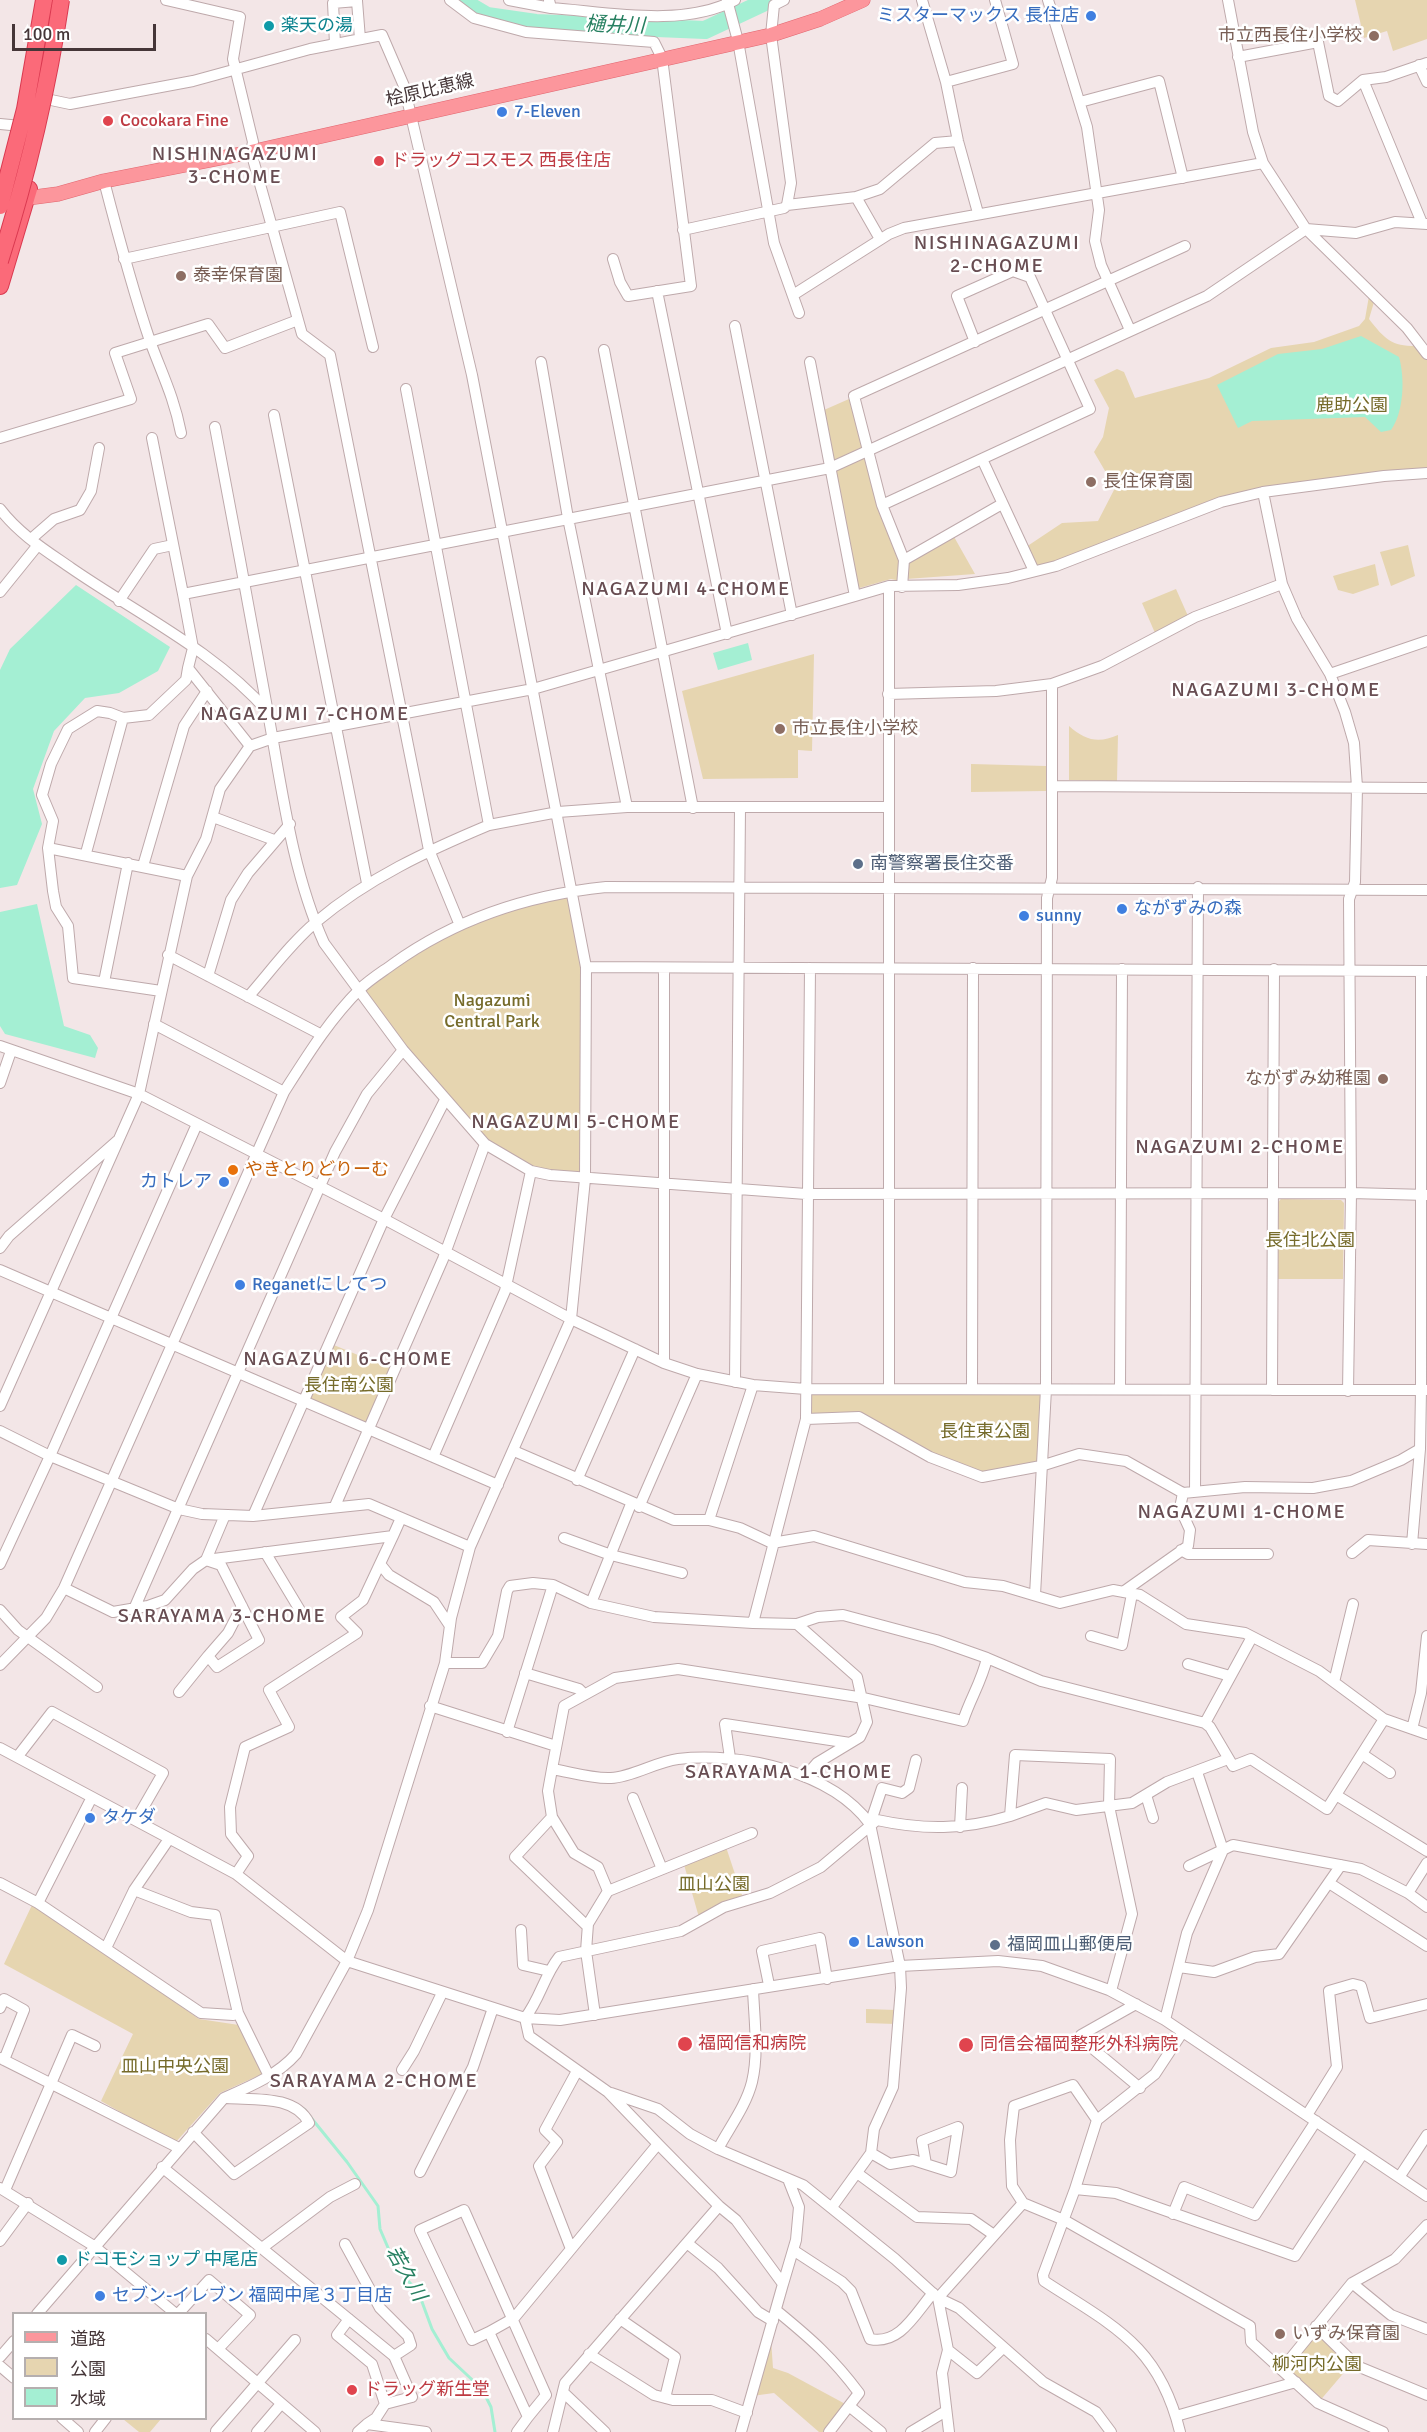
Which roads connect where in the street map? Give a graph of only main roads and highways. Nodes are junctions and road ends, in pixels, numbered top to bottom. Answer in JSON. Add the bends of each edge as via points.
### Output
{"nodes":[{"id":1,"x":44,"y":0,"type":"edge"},
{"id":2,"x":61,"y":0,"type":"edge"},
{"id":3,"x":68,"y":0,"type":"edge"},
{"id":4,"x":863,"y":0,"type":"edge"},
{"id":5,"x":27,"y":197,"type":"junction"},
{"id":6,"x":0,"y":204,"type":"edge"},
{"id":7,"x":0,"y":261,"type":"edge"},
{"id":8,"x":0,"y":286,"type":"edge"}],
"edges":[{"from":1,"to":6,"type":"highway","via":[[21,126]]},
{"from":1,"to":6,"type":"highway","bridge":true,"via":[[25,109]]},
{"from":2,"to":7,"type":"highway","bridge":true,"via":[[40,112]]},
{"from":3,"to":5,"type":"highway","via":[[51,100]]},
{"from":4,"to":5,"type":"main road","name":"桧原比恵線","via":[[771,35],[736,35],[662,58],[251,152],[58,194]]},
{"from":5,"to":6,"type":"main road","name":"桧原比恵線"},
{"from":5,"to":8,"type":"highway"}]}
